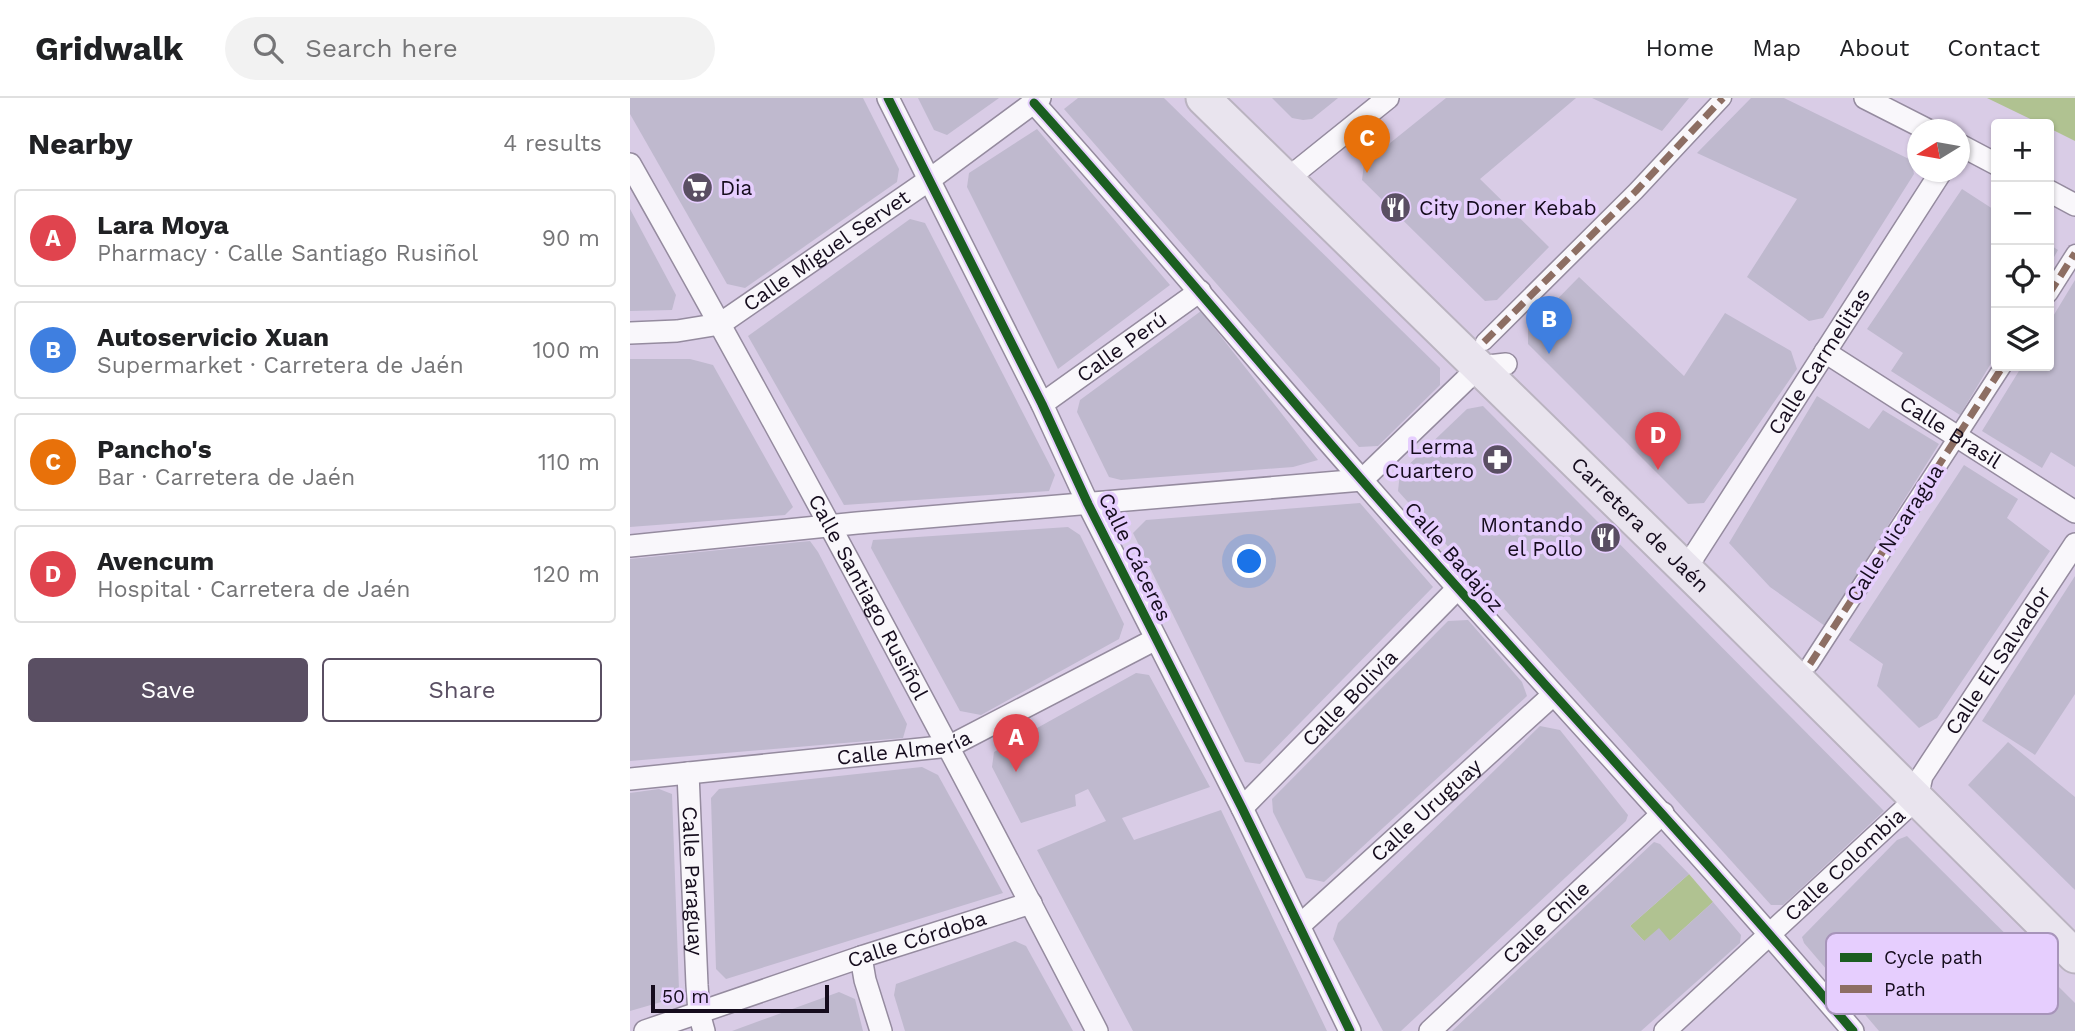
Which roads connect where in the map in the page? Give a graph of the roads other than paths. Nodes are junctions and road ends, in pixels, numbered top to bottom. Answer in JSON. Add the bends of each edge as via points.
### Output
{"nodes":[{"id":1,"x":888,"y":98,"type":"edge"},
{"id":2,"x":1203,"y":98,"type":"edge"},
{"id":3,"x":1236,"y":98,"type":"edge"},
{"id":4,"x":1388,"y":98,"type":"edge"},
{"id":5,"x":1723,"y":98,"type":"edge"},
{"id":6,"x":1866,"y":98,"type":"edge"},
{"id":7,"x":1037,"y":100,"type":"edge"},
{"id":8,"x":1907,"y":119,"type":"edge"},
{"id":9,"x":1970,"y":151,"type":"edge"},
{"id":10,"x":1991,"y":161,"type":"edge"},
{"id":11,"x":630,"y":164,"type":"edge"},
{"id":12,"x":1294,"y":173,"type":"junction"},
{"id":13,"x":929,"y":180,"type":"junction"},
{"id":14,"x":1935,"y":182,"type":"edge"},
{"id":15,"x":2054,"y":194,"type":"edge"},
{"id":16,"x":2075,"y":205,"type":"edge"},
{"id":17,"x":2075,"y":253,"type":"edge"},
{"id":18,"x":2054,"y":286,"type":"edge"},
{"id":19,"x":1200,"y":291,"type":"junction"},
{"id":20,"x":720,"y":324,"type":"junction"},
{"id":21,"x":630,"y":333,"type":"edge"},
{"id":22,"x":1825,"y":352,"type":"junction"},
{"id":23,"x":1490,"y":358,"type":"junction"},
{"id":24,"x":2000,"y":371,"type":"edge"},
{"id":25,"x":1042,"y":404,"type":"junction"},
{"id":26,"x":1958,"y":437,"type":"junction"},
{"id":27,"x":1362,"y":480,"type":"junction"},
{"id":28,"x":1088,"y":504,"type":"junction"},
{"id":29,"x":2075,"y":512,"type":"edge"},
{"id":30,"x":829,"y":527,"type":"junction"},
{"id":31,"x":2075,"y":544,"type":"edge"},
{"id":32,"x":630,"y":545,"type":"edge"},
{"id":33,"x":1691,"y":561,"type":"junction"},
{"id":34,"x":1458,"y":588,"type":"junction"},
{"id":35,"x":1156,"y":639,"type":"junction"},
{"id":36,"x":1810,"y":664,"type":"junction"},
{"id":37,"x":1553,"y":695,"type":"junction"},
{"id":38,"x":950,"y":746,"type":"junction"},
{"id":39,"x":688,"y":773,"type":"junction"},
{"id":40,"x":630,"y":779,"type":"edge"},
{"id":41,"x":1919,"y":787,"type":"junction"},
{"id":42,"x":1241,"y":808,"type":"junction"},
{"id":43,"x":1662,"y":813,"type":"junction"},
{"id":44,"x":1031,"y":903,"type":"junction"},
{"id":45,"x":1298,"y":926,"type":"junction"},
{"id":46,"x":2075,"y":926,"type":"edge"},
{"id":47,"x":2054,"y":933,"type":"edge"},
{"id":48,"x":1771,"y":934,"type":"junction"},
{"id":49,"x":2058,"y":938,"type":"edge"},
{"id":50,"x":2075,"y":956,"type":"edge"},
{"id":51,"x":861,"y":957,"type":"junction"},
{"id":52,"x":1826,"y":999,"type":"edge"},
{"id":53,"x":1839,"y":1014,"type":"edge"},
{"id":54,"x":702,"y":1022,"type":"edge"},
{"id":55,"x":645,"y":1031,"type":"edge"},
{"id":56,"x":881,"y":1031,"type":"edge"},
{"id":57,"x":1097,"y":1031,"type":"edge"},
{"id":58,"x":1350,"y":1031,"type":"edge"},
{"id":59,"x":1430,"y":1031,"type":"edge"},
{"id":60,"x":1665,"y":1031,"type":"edge"},
{"id":61,"x":1853,"y":1031,"type":"edge"}],
"edges":[{"from":1,"to":13,"type":"street","name":"Calle Cáceres"},
{"from":2,"to":12,"type":"main road","name":"Carretera de Jaén"},
{"from":3,"to":12,"type":"main road","name":"Carretera de Jaén"},
{"from":4,"to":12,"type":"street"},
{"from":5,"to":23,"type":"street"},
{"from":6,"to":8,"type":"street"},
{"from":7,"to":13,"type":"street","name":"Calle Miguel Servet"},
{"from":7,"to":19,"type":"street","name":"Calle Badajoz"},
{"from":9,"to":10,"type":"street"},
{"from":11,"to":20,"type":"street","name":"Calle Santiago Rusiñol"},
{"from":12,"to":23,"type":"main road","name":"Carretera de Jaén"},
{"from":13,"to":20,"type":"street","name":"Calle Miguel Servet"},
{"from":13,"to":25,"type":"street","name":"Calle Cáceres"},
{"from":14,"to":22,"type":"street","name":"Calle Carmelitas"},
{"from":15,"to":16,"type":"street"},
{"from":17,"to":18,"type":"street"},
{"from":19,"to":25,"type":"street","name":"Calle Perú"},
{"from":19,"to":27,"type":"street","name":"Calle Badajoz"},
{"from":20,"to":21,"type":"street","name":"Calle Miguel Servet"},
{"from":20,"to":30,"type":"street","name":"Calle Santiago Rusiñol"},
{"from":22,"to":26,"type":"street","name":"Calle Brasil"},
{"from":22,"to":33,"type":"street","name":"Calle Carmelitas"},
{"from":23,"to":27,"type":"street"},
{"from":23,"to":33,"type":"main road","name":"Carretera de Jaén"},
{"from":24,"to":26,"type":"street","name":"Calle Nicaragua"},
{"from":25,"to":28,"type":"street","name":"Calle Cáceres"},
{"from":26,"to":29,"type":"street","name":"Calle Brasil"},
{"from":26,"to":36,"type":"street","name":"Calle Nicaragua"},
{"from":27,"to":28,"type":"street"},
{"from":27,"to":34,"type":"street","name":"Calle Badajoz"},
{"from":28,"to":30,"type":"street"},
{"from":28,"to":35,"type":"street","name":"Calle Cáceres"},
{"from":30,"to":32,"type":"street"},
{"from":30,"to":38,"type":"street","name":"Calle Santiago Rusiñol"},
{"from":31,"to":41,"type":"street","name":"Calle El Salvador"},
{"from":33,"to":36,"type":"main road","name":"Carretera de Jaén"},
{"from":33,"to":41,"type":"main road","name":"Carretera de Jaén"},
{"from":34,"to":37,"type":"street","name":"Calle Badajoz"},
{"from":34,"to":42,"type":"street","name":"Calle Bolivia"},
{"from":35,"to":38,"type":"street","name":"Calle Almería"},
{"from":35,"to":42,"type":"street","name":"Calle Cáceres"},
{"from":36,"to":41,"type":"main road","name":"Carretera de Jaén"},
{"from":37,"to":43,"type":"street","name":"Calle Badajoz"},
{"from":37,"to":45,"type":"street","name":"Calle Uruguay"},
{"from":38,"to":39,"type":"street","name":"Calle Almería"},
{"from":38,"to":44,"type":"street","name":"Calle Santiago Rusiñol"},
{"from":39,"to":40,"type":"street","name":"Calle Almería"},
{"from":39,"to":54,"type":"street","name":"Calle Paraguay"},
{"from":41,"to":46,"type":"main road","name":"Carretera de Jaén"},
{"from":41,"to":47,"type":"main road","name":"Carretera de Jaén"},
{"from":41,"to":48,"type":"street","name":"Calle Colombia"},
{"from":42,"to":45,"type":"street","name":"Calle Cáceres"},
{"from":43,"to":48,"type":"street","name":"Calle Badajoz"},
{"from":43,"to":59,"type":"street","name":"Calle Chile"},
{"from":44,"to":51,"type":"street","name":"Calle Córdoba"},
{"from":44,"to":57,"type":"street","name":"Calle Santiago Rusiñol"},
{"from":45,"to":58,"type":"street","name":"Calle Cáceres"},
{"from":48,"to":52,"type":"street","name":"Calle Badajoz"},
{"from":48,"to":60,"type":"street","name":"Calle Colombia"},
{"from":49,"to":50,"type":"main road","name":"Carretera de Jaén"},
{"from":51,"to":54,"type":"street","name":"Calle Córdoba"},
{"from":51,"to":56,"type":"street"},
{"from":53,"to":61,"type":"street","name":"Calle Badajoz"},
{"from":54,"to":55,"type":"street","name":"Calle Córdoba"}]}
